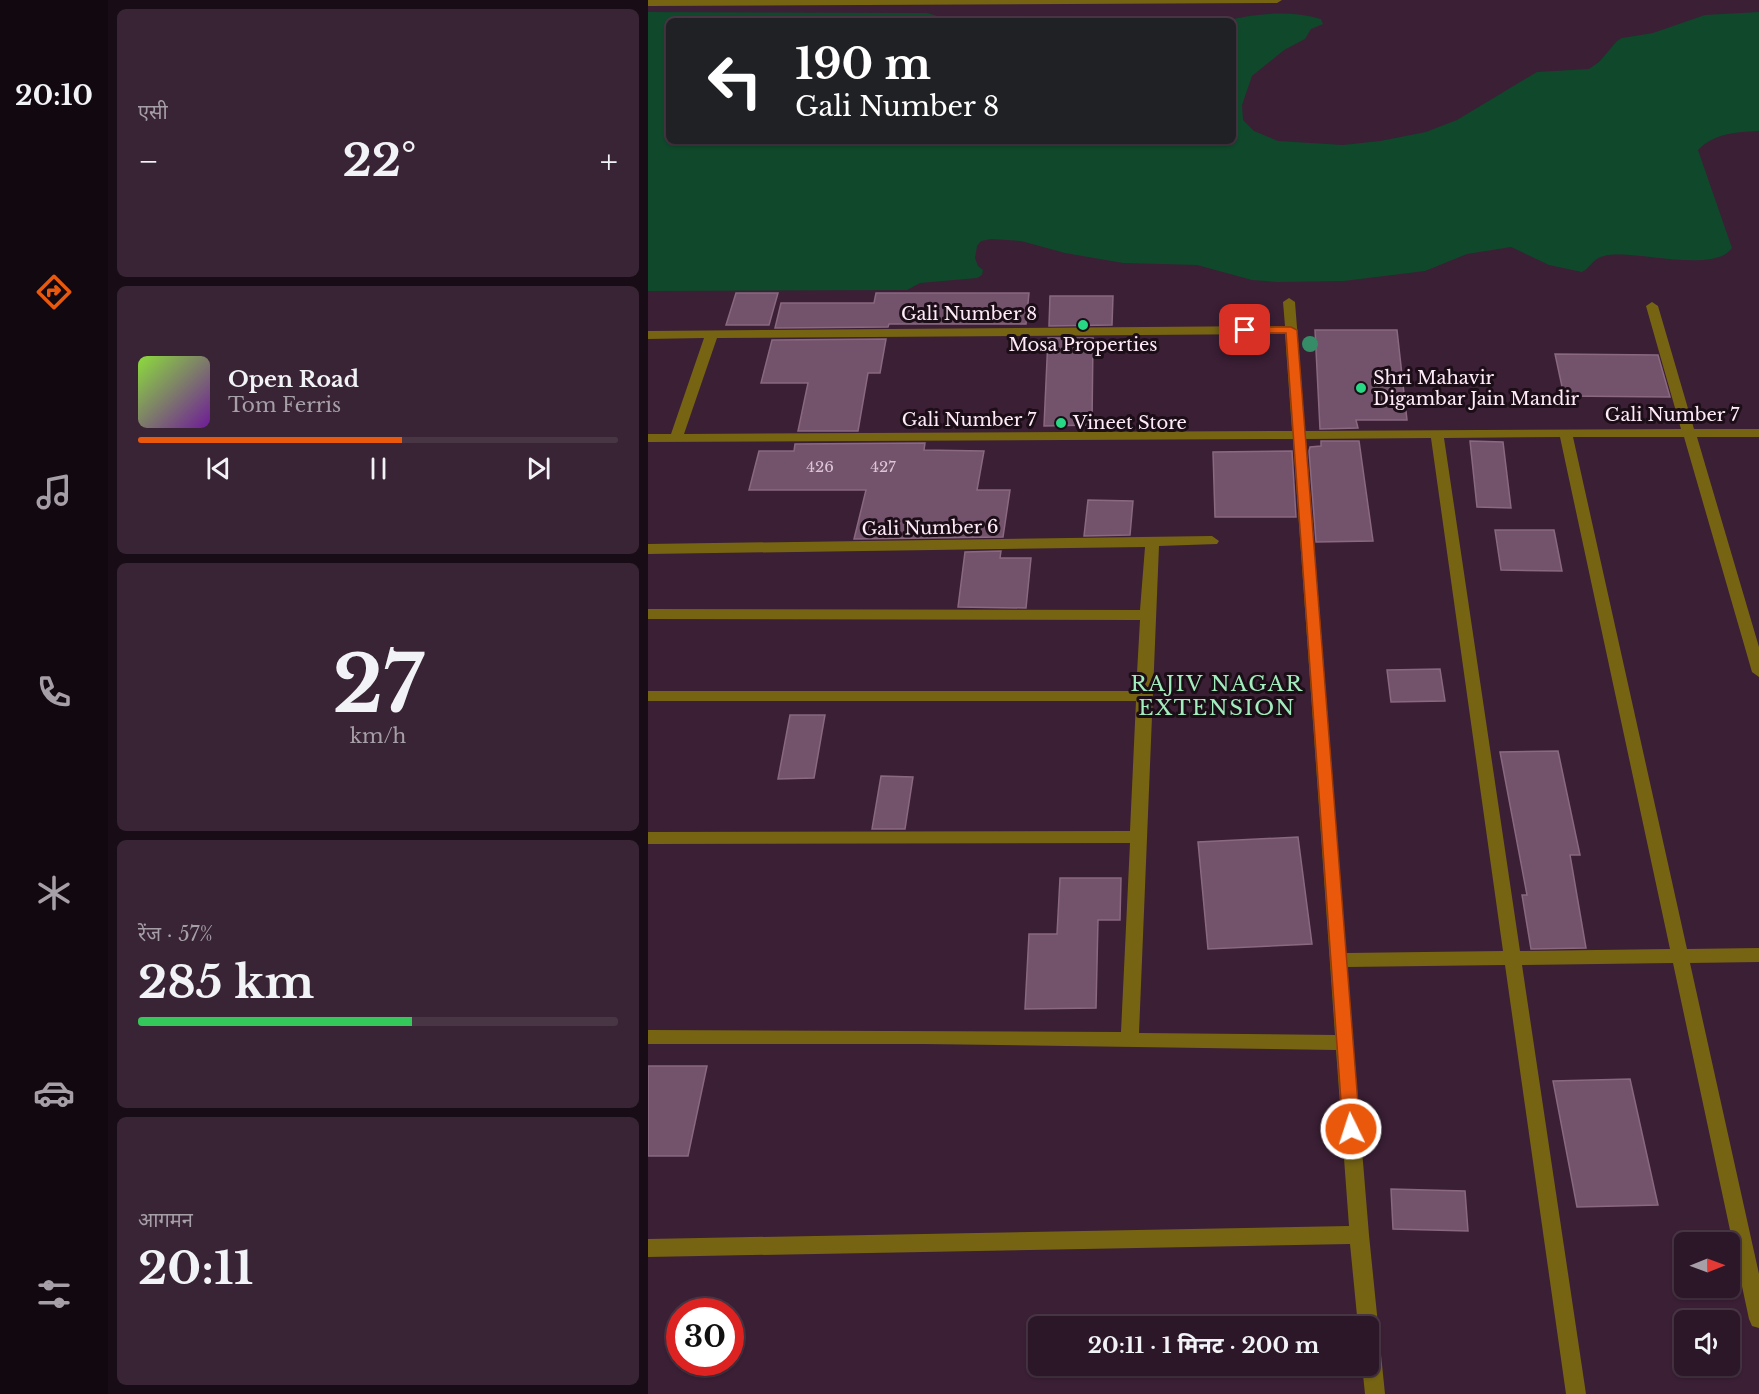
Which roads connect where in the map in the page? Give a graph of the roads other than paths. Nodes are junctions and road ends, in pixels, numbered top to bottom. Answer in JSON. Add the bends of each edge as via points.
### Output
{"nodes":[{"id":1,"x":1277,"y":0,"type":"edge"},
{"id":2,"x":648,"y":3,"type":"edge"},
{"id":3,"x":1289,"y":302,"type":"dead end"},
{"id":4,"x":1652,"y":306,"type":"dead end"},
{"id":5,"x":1291,"y":330,"type":"junction"},
{"id":6,"x":712,"y":334,"type":"junction"},
{"id":7,"x":648,"y":335,"type":"edge"},
{"id":8,"x":1437,"y":433,"type":"junction"},
{"id":9,"x":1566,"y":433,"type":"junction"},
{"id":10,"x":1690,"y":433,"type":"junction"},
{"id":11,"x":1759,"y":433,"type":"edge"},
{"id":12,"x":1300,"y":435,"type":"junction"},
{"id":13,"x":648,"y":438,"type":"edge"},
{"id":14,"x":676,"y":438,"type":"junction"},
{"id":15,"x":1212,"y":542,"type":"dead end"},
{"id":16,"x":1152,"y":543,"type":"junction"},
{"id":17,"x":648,"y":549,"type":"edge"},
{"id":18,"x":648,"y":614,"type":"edge"},
{"id":19,"x":1147,"y":615,"type":"junction"},
{"id":20,"x":1759,"y":672,"type":"edge"},
{"id":21,"x":648,"y":696,"type":"edge"},
{"id":22,"x":1144,"y":696,"type":"junction"},
{"id":23,"x":1138,"y":837,"type":"junction"},
{"id":24,"x":648,"y":838,"type":"edge"},
{"id":25,"x":1759,"y":955,"type":"edge"},
{"id":26,"x":1681,"y":957,"type":"junction"},
{"id":27,"x":1514,"y":958,"type":"junction"},
{"id":28,"x":1339,"y":960,"type":"junction"},
{"id":29,"x":648,"y":1037,"type":"edge"},
{"id":30,"x":1130,"y":1039,"type":"junction"},
{"id":31,"x":1345,"y":1043,"type":"junction"},
{"id":32,"x":1359,"y":1235,"type":"junction"},
{"id":33,"x":648,"y":1248,"type":"edge"},
{"id":34,"x":1759,"y":1319,"type":"edge"},
{"id":35,"x":1375,"y":1394,"type":"edge"},
{"id":36,"x":1576,"y":1394,"type":"edge"}],
"edges":[{"from":1,"to":2,"type":"street"},
{"from":3,"to":5,"type":"street"},
{"from":4,"to":10,"type":"street"},
{"from":5,"to":6,"type":"street","name":"Gali Number 8"},
{"from":5,"to":12,"type":"street"},
{"from":6,"to":7,"type":"street","name":"Gali Number 8"},
{"from":6,"to":14,"type":"street"},
{"from":8,"to":9,"type":"street","name":"Gali Number 7"},
{"from":8,"to":12,"type":"street","name":"Gali Number 7"},
{"from":8,"to":27,"type":"street"},
{"from":9,"to":10,"type":"street","name":"Gali Number 7"},
{"from":9,"to":26,"type":"street"},
{"from":10,"to":11,"type":"street","name":"Gali Number 7"},
{"from":10,"to":20,"type":"street"},
{"from":12,"to":14,"type":"street","name":"Gali Number 7"},
{"from":12,"to":28,"type":"street"},
{"from":13,"to":14,"type":"street","name":"Gali Number 7"},
{"from":15,"to":16,"type":"street","name":"Gali Number 6"},
{"from":16,"to":17,"type":"street","name":"Gali Number 6"},
{"from":16,"to":19,"type":"street"},
{"from":18,"to":19,"type":"street"},
{"from":19,"to":22,"type":"street"},
{"from":21,"to":22,"type":"street"},
{"from":22,"to":23,"type":"street"},
{"from":23,"to":24,"type":"street"},
{"from":23,"to":30,"type":"street"},
{"from":25,"to":26,"type":"street"},
{"from":26,"to":27,"type":"street"},
{"from":26,"to":34,"type":"street"},
{"from":27,"to":28,"type":"street"},
{"from":27,"to":36,"type":"street"},
{"from":28,"to":31,"type":"street"},
{"from":29,"to":30,"type":"street"},
{"from":30,"to":31,"type":"street"},
{"from":31,"to":32,"type":"street"},
{"from":32,"to":33,"type":"street"},
{"from":32,"to":35,"type":"street"}]}
